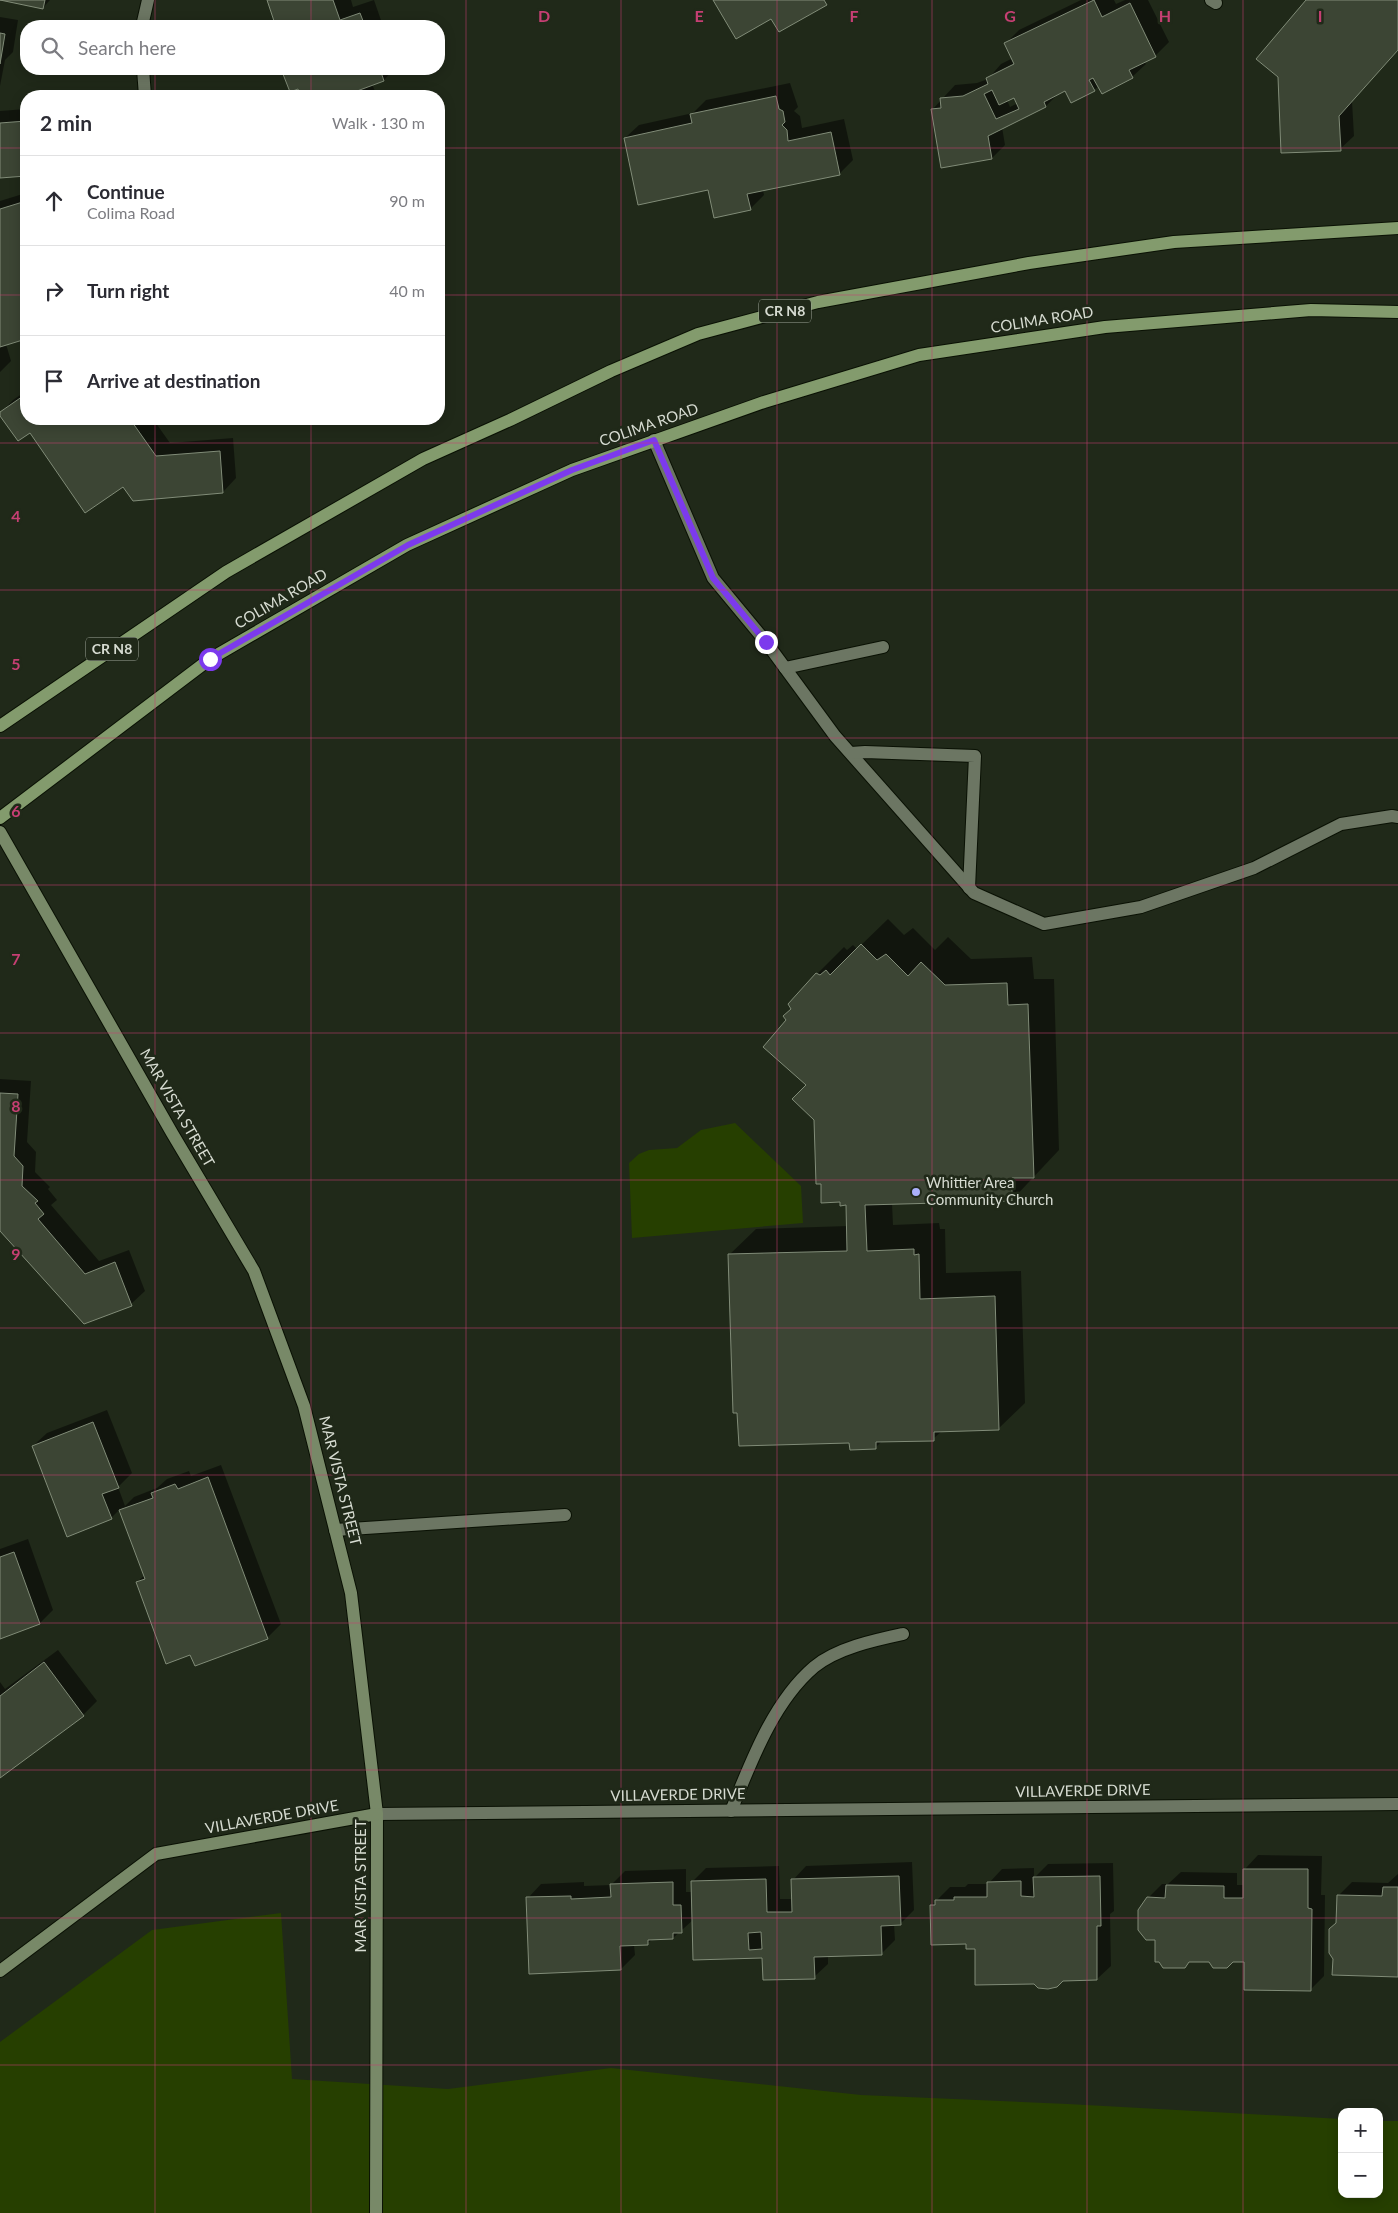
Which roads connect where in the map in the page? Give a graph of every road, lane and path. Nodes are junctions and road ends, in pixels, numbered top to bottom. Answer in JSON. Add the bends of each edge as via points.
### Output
{"nodes":[{"id":1,"x":148,"y":0,"type":"edge"},
{"id":2,"x":143,"y":20,"type":"edge"},
{"id":3,"x":143,"y":75,"type":"edge"},
{"id":4,"x":145,"y":90,"type":"edge"},
{"id":5,"x":1398,"y":228,"type":"edge"},
{"id":6,"x":1398,"y":312,"type":"edge"},
{"id":7,"x":654,"y":440,"type":"junction"},
{"id":8,"x":884,"y":647,"type":"dead end"},
{"id":9,"x":784,"y":668,"type":"junction"},
{"id":10,"x":0,"y":726,"type":"edge"},
{"id":11,"x":851,"y":753,"type":"junction"},
{"id":12,"x":1398,"y":817,"type":"edge"},
{"id":13,"x":0,"y":818,"type":"edge"},
{"id":14,"x":0,"y":832,"type":"edge"},
{"id":15,"x":969,"y":888,"type":"junction"},
{"id":16,"x":565,"y":1515,"type":"dead end"},
{"id":17,"x":335,"y":1530,"type":"junction"},
{"id":18,"x":903,"y":1634,"type":"dead end"},
{"id":19,"x":1398,"y":1804,"type":"edge"},
{"id":20,"x":731,"y":1811,"type":"junction"},
{"id":21,"x":377,"y":1814,"type":"junction"},
{"id":22,"x":0,"y":1971,"type":"edge"},
{"id":23,"x":376,"y":2213,"type":"edge"}],
"edges":[{"from":1,"to":2,"type":"street"},
{"from":3,"to":4,"type":"street"},
{"from":5,"to":10,"type":"main road","number":"CR N8","via":[[1174,242],[1029,262],[818,302],[698,334],[423,459],[226,572]]},
{"from":6,"to":7,"type":"main road","name":"COLIMA ROAD","via":[[1311,310],[1105,327],[919,355],[764,402]]},
{"from":7,"to":9,"type":"street","via":[[713,578]]},
{"from":7,"to":13,"type":"main road","name":"COLIMA ROAD","via":[[572,470],[408,545],[210,659]]},
{"from":8,"to":9,"type":"street"},
{"from":9,"to":11,"type":"street"},
{"from":11,"to":15,"type":"street"},
{"from":11,"to":15,"type":"street","via":[[975,756]]},
{"from":12,"to":15,"type":"street","via":[[1341,824],[1254,868],[1141,907],[1044,924]]},
{"from":14,"to":17,"type":"street","name":"MAR VISTA STREET","via":[[254,1270],[304,1406]]},
{"from":16,"to":17,"type":"street"},
{"from":17,"to":21,"type":"street","name":"MAR VISTA STREET","via":[[351,1593]]},
{"from":18,"to":20,"type":"street","via":[[854,1646],[815,1666],[788,1696],[755,1751]]},
{"from":19,"to":20,"type":"street","name":"VILLAVERDE DRIVE"},
{"from":20,"to":21,"type":"street","name":"VILLAVERDE DRIVE"},
{"from":21,"to":22,"type":"street","name":"VILLAVERDE DRIVE","via":[[156,1854]]},
{"from":21,"to":23,"type":"street","name":"MAR VISTA STREET"}]}
